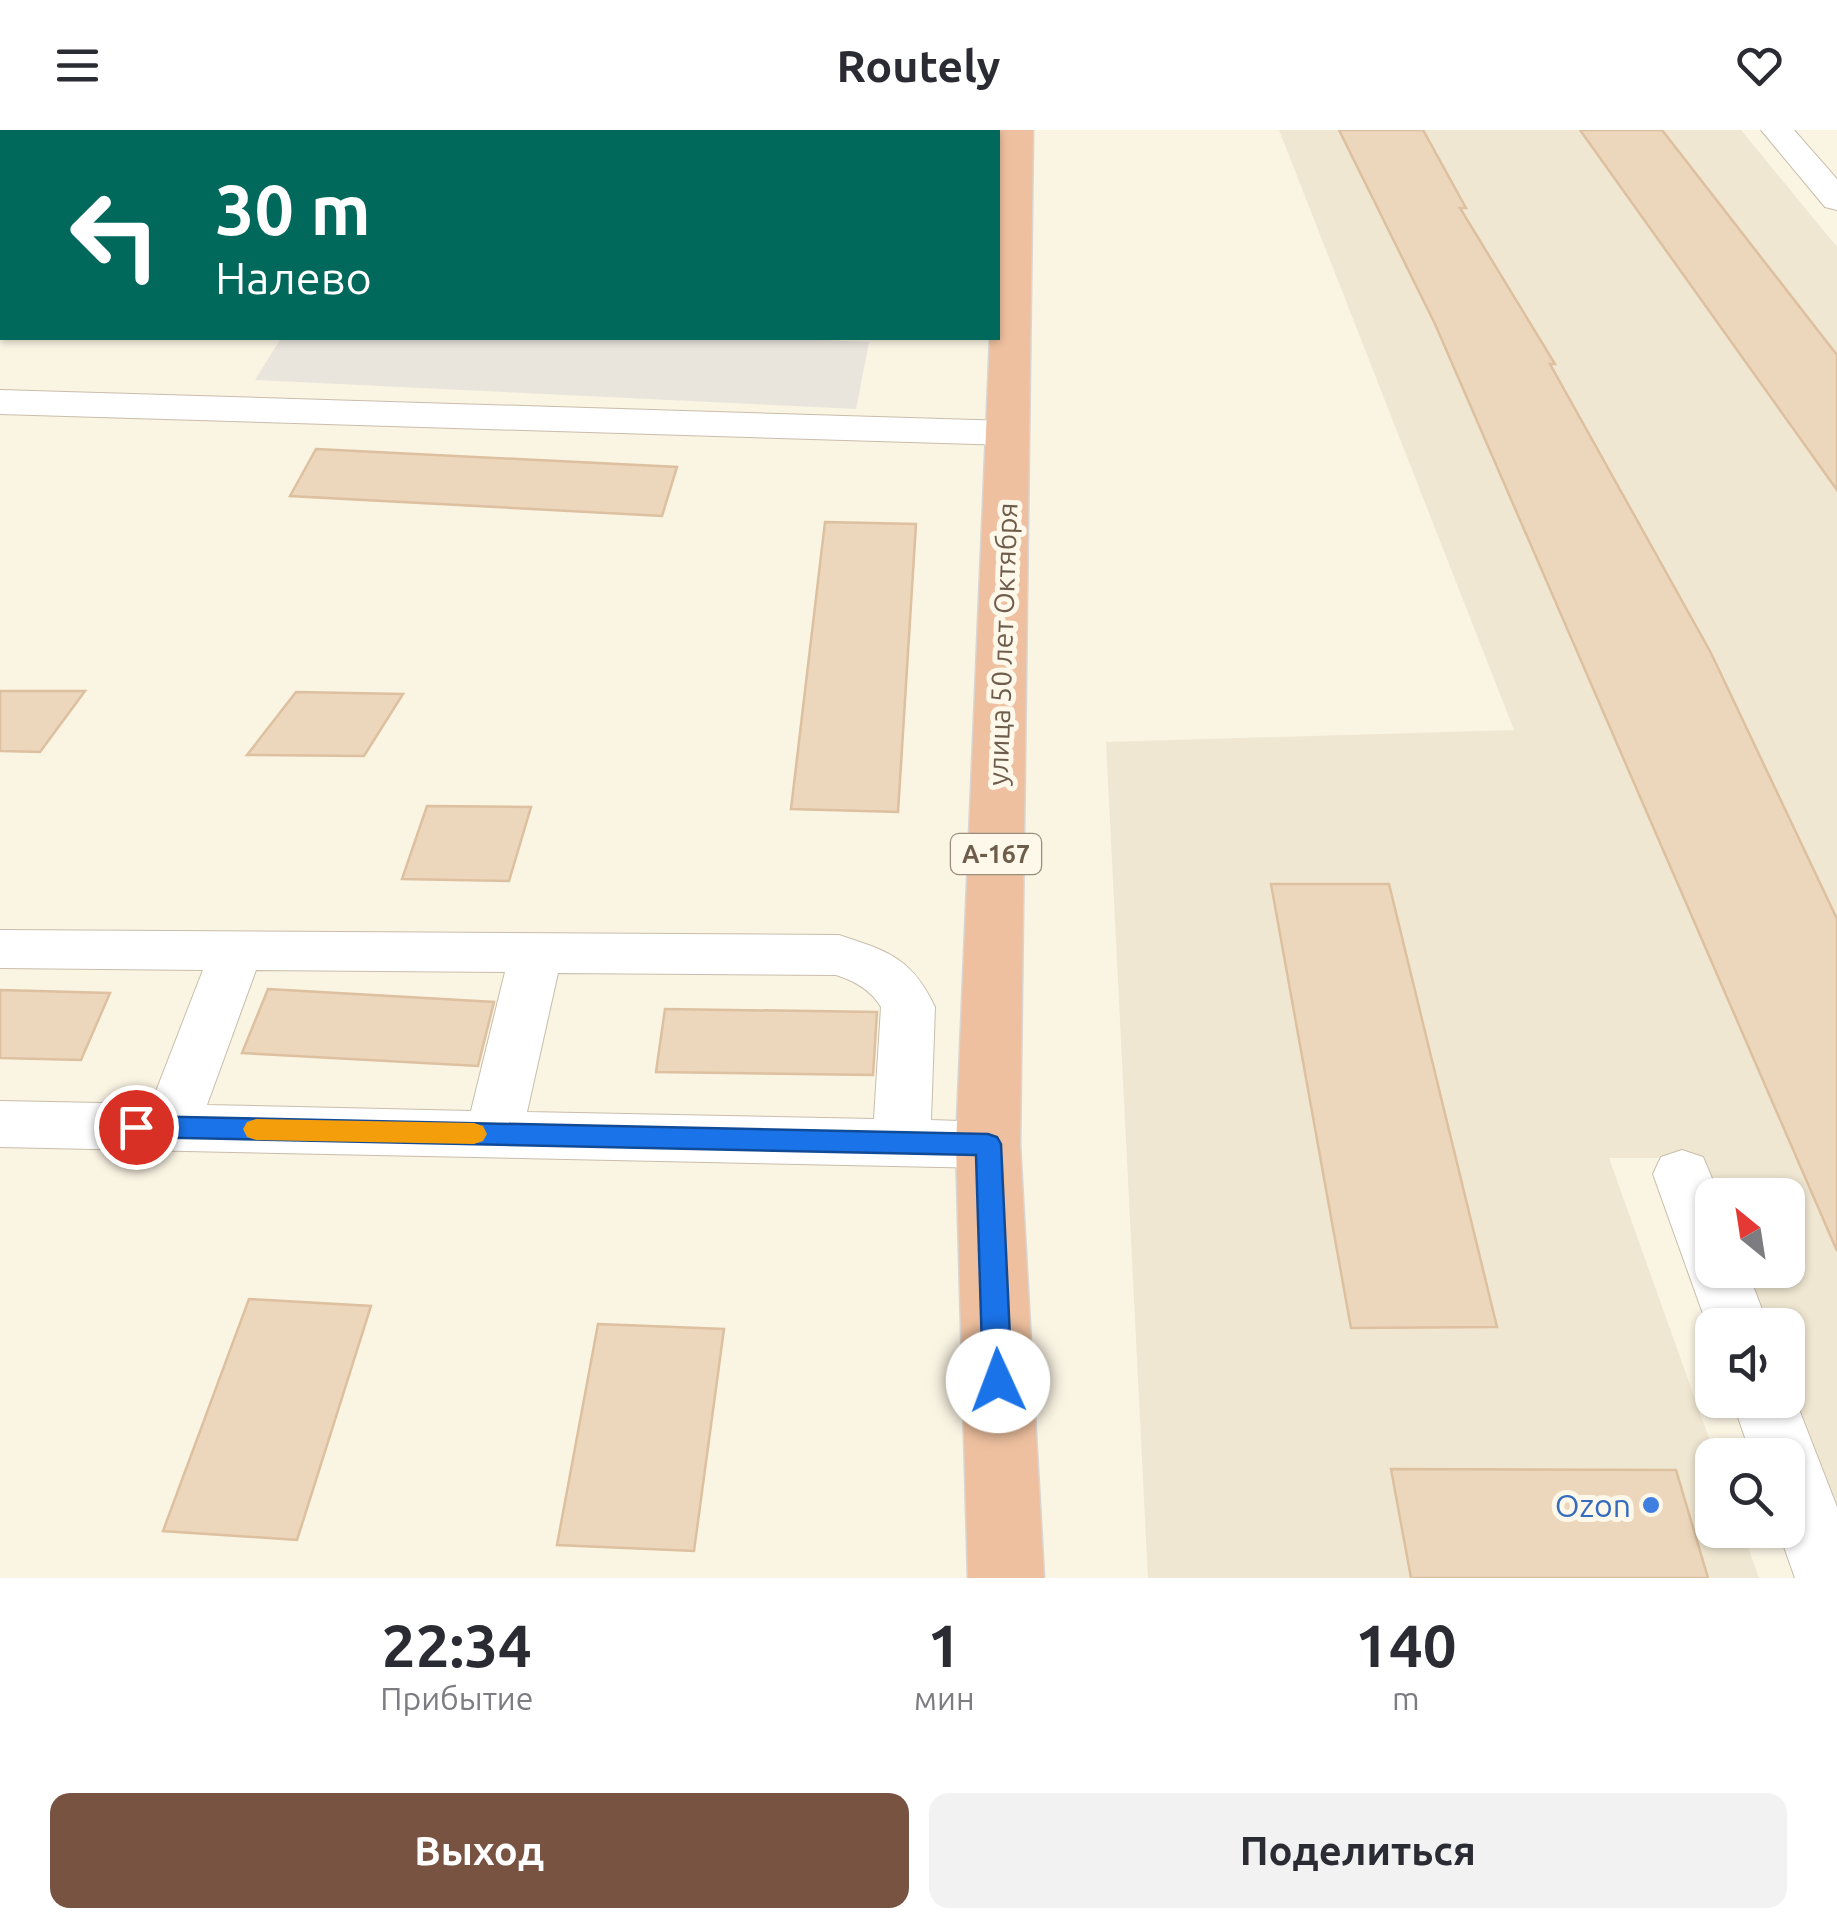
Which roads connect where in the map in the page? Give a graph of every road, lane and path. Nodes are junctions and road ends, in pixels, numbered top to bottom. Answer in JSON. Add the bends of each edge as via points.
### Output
{"nodes":[{"id":1,"x":1016,"y":130,"type":"edge"},
{"id":2,"x":1777,"y":130,"type":"edge"},
{"id":3,"x":1837,"y":200,"type":"edge"},
{"id":4,"x":0,"y":402,"type":"edge"},
{"id":5,"x":1008,"y":433,"type":"junction"},
{"id":6,"x":0,"y":949,"type":"edge"},
{"id":7,"x":237,"y":950,"type":"junction"},
{"id":8,"x":536,"y":953,"type":"junction"},
{"id":9,"x":0,"y":1124,"type":"edge"},
{"id":10,"x":170,"y":1128,"type":"junction"},
{"id":11,"x":494,"y":1134,"type":"junction"},
{"id":12,"x":901,"y":1143,"type":"junction"},
{"id":13,"x":988,"y":1144,"type":"junction"},
{"id":14,"x":1682,"y":1174,"type":"dead end"},
{"id":15,"x":1695,"y":1210,"type":"edge"},
{"id":16,"x":1805,"y":1511,"type":"edge"},
{"id":17,"x":1006,"y":1578,"type":"edge"},
{"id":18,"x":1829,"y":1578,"type":"edge"}],
"edges":[{"from":1,"to":5,"type":"highway","name":"улица 50 лет Октября","number":"А-167"},
{"from":2,"to":3,"type":"street"},
{"from":4,"to":5,"type":"street"},
{"from":5,"to":13,"type":"highway","name":"улица 50 лет Октября","number":"А-167"},
{"from":6,"to":7,"type":"street"},
{"from":7,"to":8,"type":"street"},
{"from":7,"to":10,"type":"street"},
{"from":8,"to":11,"type":"street"},
{"from":8,"to":12,"type":"street","via":[[839,955],[880,969],[901,988],[908,1007]]},
{"from":9,"to":10,"type":"street"},
{"from":10,"to":11,"type":"street"},
{"from":11,"to":12,"type":"street"},
{"from":12,"to":13,"type":"street"},
{"from":13,"to":17,"type":"highway","name":"улица 50 лет Октября","number":"А-167"},
{"from":14,"to":15,"type":"street"},
{"from":16,"to":18,"type":"street"}]}
